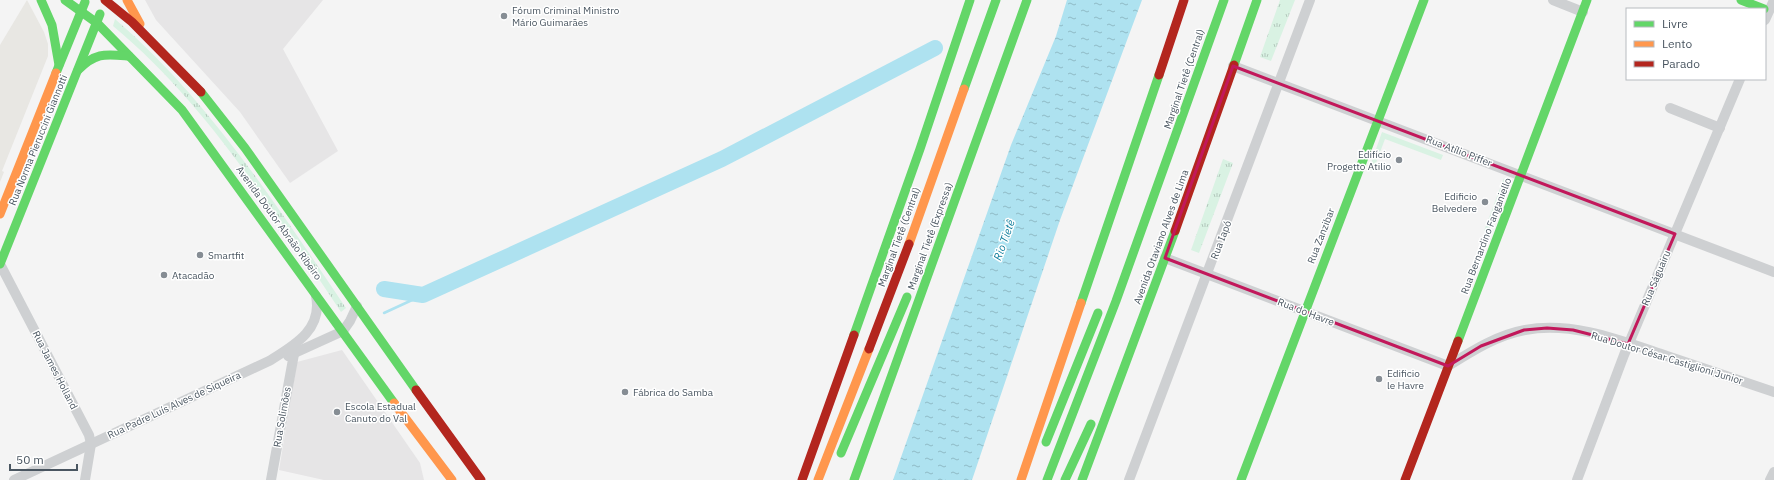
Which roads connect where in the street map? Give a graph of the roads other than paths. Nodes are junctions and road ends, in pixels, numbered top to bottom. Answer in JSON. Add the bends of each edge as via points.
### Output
{"nodes":[{"id":1,"x":41,"y":0,"type":"edge"},
{"id":2,"x":65,"y":0,"type":"edge"},
{"id":3,"x":86,"y":0,"type":"edge"},
{"id":4,"x":105,"y":0,"type":"edge"},
{"id":5,"x":127,"y":0,"type":"edge"},
{"id":6,"x":970,"y":0,"type":"edge"},
{"id":7,"x":996,"y":0,"type":"edge"},
{"id":8,"x":1027,"y":0,"type":"edge"},
{"id":9,"x":1184,"y":0,"type":"edge"},
{"id":10,"x":1224,"y":0,"type":"edge"},
{"id":11,"x":1257,"y":0,"type":"edge"},
{"id":12,"x":1310,"y":0,"type":"edge"},
{"id":13,"x":1424,"y":0,"type":"edge"},
{"id":14,"x":1553,"y":0,"type":"edge"},
{"id":15,"x":1587,"y":0,"type":"edge"},
{"id":16,"x":1741,"y":0,"type":"edge"},
{"id":17,"x":1774,"y":0,"type":"edge"},
{"id":18,"x":1757,"y":8,"type":"edge"},
{"id":19,"x":82,"y":11,"type":"junction"},
{"id":20,"x":1582,"y":12,"type":"junction"},
{"id":21,"x":1767,"y":13,"type":"edge"},
{"id":22,"x":97,"y":23,"type":"junction"},
{"id":23,"x":157,"y":46,"type":"junction"},
{"id":24,"x":129,"y":56,"type":"junction"},
{"id":25,"x":59,"y":66,"type":"junction"},
{"id":26,"x":1234,"y":66,"type":"junction"},
{"id":27,"x":77,"y":72,"type":"junction"},
{"id":28,"x":1740,"y":80,"type":"edge"},
{"id":29,"x":1279,"y":82,"type":"junction"},
{"id":30,"x":1670,"y":108,"type":"dead end"},
{"id":31,"x":1377,"y":120,"type":"junction"},
{"id":32,"x":1720,"y":128,"type":"junction"},
{"id":33,"x":1521,"y":175,"type":"junction"},
{"id":34,"x":1150,"y":209,"type":"junction"},
{"id":35,"x":0,"y":214,"type":"edge"},
{"id":36,"x":1130,"y":233,"type":"dead end"},
{"id":37,"x":1675,"y":234,"type":"junction"},
{"id":38,"x":1165,"y":258,"type":"junction"},
{"id":39,"x":0,"y":264,"type":"edge"},
{"id":40,"x":929,"y":270,"type":"junction"},
{"id":41,"x":1774,"y":272,"type":"edge"},
{"id":42,"x":1208,"y":274,"type":"junction"},
{"id":43,"x":314,"y":290,"type":"junction"},
{"id":44,"x":357,"y":306,"type":"junction"},
{"id":45,"x":1100,"y":307,"type":"dead end"},
{"id":46,"x":1305,"y":311,"type":"junction"},
{"id":47,"x":343,"y":331,"type":"junction"},
{"id":48,"x":1628,"y":344,"type":"junction"},
{"id":49,"x":1131,"y":349,"type":"junction"},
{"id":50,"x":294,"y":354,"type":"junction"},
{"id":51,"x":269,"y":361,"type":"junction"},
{"id":52,"x":1448,"y":366,"type":"junction"},
{"id":53,"x":1774,"y":392,"type":"edge"},
{"id":54,"x":1101,"y":401,"type":"dead end"},
{"id":55,"x":1096,"y":414,"type":"dead end"},
{"id":56,"x":418,"y":437,"type":"junction"},
{"id":57,"x":91,"y":444,"type":"junction"},
{"id":58,"x":1042,"y":451,"type":"dead end"},
{"id":59,"x":837,"y":463,"type":"dead end"},
{"id":60,"x":1036,"y":466,"type":"dead end"},
{"id":61,"x":1774,"y":472,"type":"edge"},
{"id":62,"x":436,"y":474,"type":"dead end"},
{"id":63,"x":14,"y":480,"type":"edge"},
{"id":64,"x":86,"y":480,"type":"edge"},
{"id":65,"x":271,"y":480,"type":"edge"},
{"id":66,"x":452,"y":480,"type":"edge"},
{"id":67,"x":481,"y":480,"type":"edge"},
{"id":68,"x":802,"y":480,"type":"edge"},
{"id":69,"x":818,"y":480,"type":"edge"},
{"id":70,"x":854,"y":480,"type":"edge"},
{"id":71,"x":1021,"y":480,"type":"edge"},
{"id":72,"x":1030,"y":480,"type":"edge"},
{"id":73,"x":1047,"y":480,"type":"edge"},
{"id":74,"x":1065,"y":480,"type":"edge"},
{"id":75,"x":1082,"y":480,"type":"edge"},
{"id":76,"x":1129,"y":480,"type":"edge"},
{"id":77,"x":1241,"y":480,"type":"edge"},
{"id":78,"x":1405,"y":480,"type":"edge"},
{"id":79,"x":1577,"y":480,"type":"edge"},
{"id":80,"x":1770,"y":480,"type":"edge"}],
"edges":[{"from":1,"to":25,"type":"main road","via":[[52,25]]},
{"from":2,"to":19,"type":"main road","name":"Avenida Doutor Abraão Ribeiro"},
{"from":3,"to":19,"type":"main road","name":"Rua Norma Pieruccini Giannotti"},
{"from":4,"to":22,"type":"main road","name":"Rua Norma Pieruccini Giannotti"},
{"from":4,"to":23,"type":"main road","name":"Avenida Doutor Abraão Ribeiro"},
{"from":5,"to":23,"type":"main road","via":[[135,16]]},
{"from":6,"to":68,"type":"main road","via":[[918,155]]},
{"from":7,"to":69,"type":"main road","name":"Marginal Tietê (Central)","via":[[905,252]]},
{"from":8,"to":40,"type":"main road","name":"Marginal Tietê (Expressa)"},
{"from":9,"to":71,"type":"main road"},
{"from":10,"to":34,"type":"main road","name":"Marginal Tietê (Central)"},
{"from":11,"to":26,"type":"main road","name":"Avenida Otaviano Alves de Lima"},
{"from":12,"to":29,"type":"street","name":"Rua Iapó"},
{"from":13,"to":31,"type":"main road","name":"Rua Zanzibar"},
{"from":14,"to":20,"type":"street"},
{"from":15,"to":20,"type":"main road","name":"Rua Bernardino Fanganiello"},
{"from":16,"to":18,"type":"main road"},
{"from":17,"to":21,"type":"street"},
{"from":19,"to":22,"type":"main road","name":"Avenida Doutor Abraão Ribeiro"},
{"from":19,"to":25,"type":"main road","name":"Rua Norma Pieruccini Giannotti"},
{"from":20,"to":33,"type":"main road","name":"Rua Bernardino Fanganiello"},
{"from":22,"to":24,"type":"main road","name":"Avenida Doutor Abraão Ribeiro"},
{"from":22,"to":27,"type":"main road","name":"Rua Norma Pieruccini Giannotti"},
{"from":23,"to":44,"type":"main road","name":"Avenida Doutor Abraão Ribeiro","via":[[206,97],[241,142]]},
{"from":24,"to":27,"type":"main road","via":[[102,54],[90,58]]},
{"from":24,"to":43,"type":"main road","name":"Avenida Doutor Abraão Ribeiro","via":[[182,110]]},
{"from":25,"to":35,"type":"main road","name":"Rua Norma Pieruccini Giannotti"},
{"from":26,"to":29,"type":"street","name":"Rua Atílio Piffer"},
{"from":26,"to":38,"type":"main road","name":"Avenida Otaviano Alves de Lima"},
{"from":27,"to":39,"type":"main road","name":"Rua Norma Pieruccini Giannotti"},
{"from":28,"to":32,"type":"street","name":"Rua Ságuairu"},
{"from":29,"to":31,"type":"street","name":"Rua Atílio Piffer"},
{"from":29,"to":42,"type":"street","name":"Rua Iapó"},
{"from":30,"to":32,"type":"street"},
{"from":31,"to":33,"type":"street","name":"Rua Atílio Piffer"},
{"from":31,"to":46,"type":"main road","name":"Rua Zanzibar"},
{"from":32,"to":37,"type":"street","name":"Rua Ságuairu"},
{"from":33,"to":37,"type":"street","name":"Rua Atílio Piffer"},
{"from":33,"to":52,"type":"main road","name":"Rua Bernardino Fanganiello"},
{"from":34,"to":36,"type":"main road"},
{"from":34,"to":73,"type":"main road","name":"Marginal Tietê (Central)"},
{"from":37,"to":41,"type":"street","name":"Rua Atílio Piffer"},
{"from":37,"to":48,"type":"street","name":"Rua Ságuairu"},
{"from":38,"to":42,"type":"street","name":"Rua do Havre"},
{"from":38,"to":49,"type":"main road","name":"Avenida Otaviano Alves de Lima"},
{"from":39,"to":57,"type":"street","name":"Rua James Holland","via":[[87,430]]},
{"from":40,"to":59,"type":"main road","via":[[914,283]]},
{"from":40,"to":70,"type":"main road","name":"Marginal Tietê (Expressa)"},
{"from":42,"to":46,"type":"street","name":"Rua do Havre"},
{"from":42,"to":76,"type":"street","name":"Rua Iapó"},
{"from":43,"to":47,"type":"main road","name":"Avenida Doutor Abraão Ribeiro"},
{"from":43,"to":51,"type":"street","name":"Rua Padre Luís Alves de Siqueira","via":[[316,316],[309,331],[286,351]]},
{"from":44,"to":47,"type":"street"},
{"from":44,"to":67,"type":"main road","name":"Avenida Doutor Abraão Ribeiro"},
{"from":45,"to":58,"type":"main road"},
{"from":46,"to":52,"type":"street","name":"Rua do Havre"},
{"from":46,"to":77,"type":"main road","name":"Rua Zanzibar"},
{"from":47,"to":50,"type":"street","name":"Rua Padre Luís Alves de Siqueira"},
{"from":47,"to":56,"type":"main road","name":"Avenida Doutor Abraão Ribeiro"},
{"from":48,"to":52,"type":"street","name":"Rua Doutor César Castiglioni Junior","via":[[1573,330],[1524,330],[1481,346]]},
{"from":48,"to":53,"type":"street","name":"Rua Doutor César Castiglioni Junior"},
{"from":48,"to":79,"type":"street","name":"Rua Ságuairu"},
{"from":49,"to":54,"type":"main road","via":[[1114,374]]},
{"from":49,"to":75,"type":"main road","name":"Avenida Otaviano Alves de Lima"},
{"from":50,"to":51,"type":"street","name":"Rua Padre Luís Alves de Siqueira"},
{"from":50,"to":65,"type":"street","name":"Rua Solimões"},
{"from":51,"to":57,"type":"street","name":"Rua Padre Luís Alves de Siqueira"},
{"from":52,"to":78,"type":"main road","name":"Rua Bernardino Fanganiello"},
{"from":55,"to":74,"type":"main road"},
{"from":56,"to":62,"type":"main road"},
{"from":56,"to":66,"type":"main road","name":"Avenida Doutor Abraão Ribeiro"},
{"from":57,"to":63,"type":"street","name":"Rua Padre Luís Alves de Siqueira"},
{"from":57,"to":64,"type":"street","name":"Rua James Holland"},
{"from":60,"to":72,"type":"main road"},
{"from":61,"to":80,"type":"street"}]}
